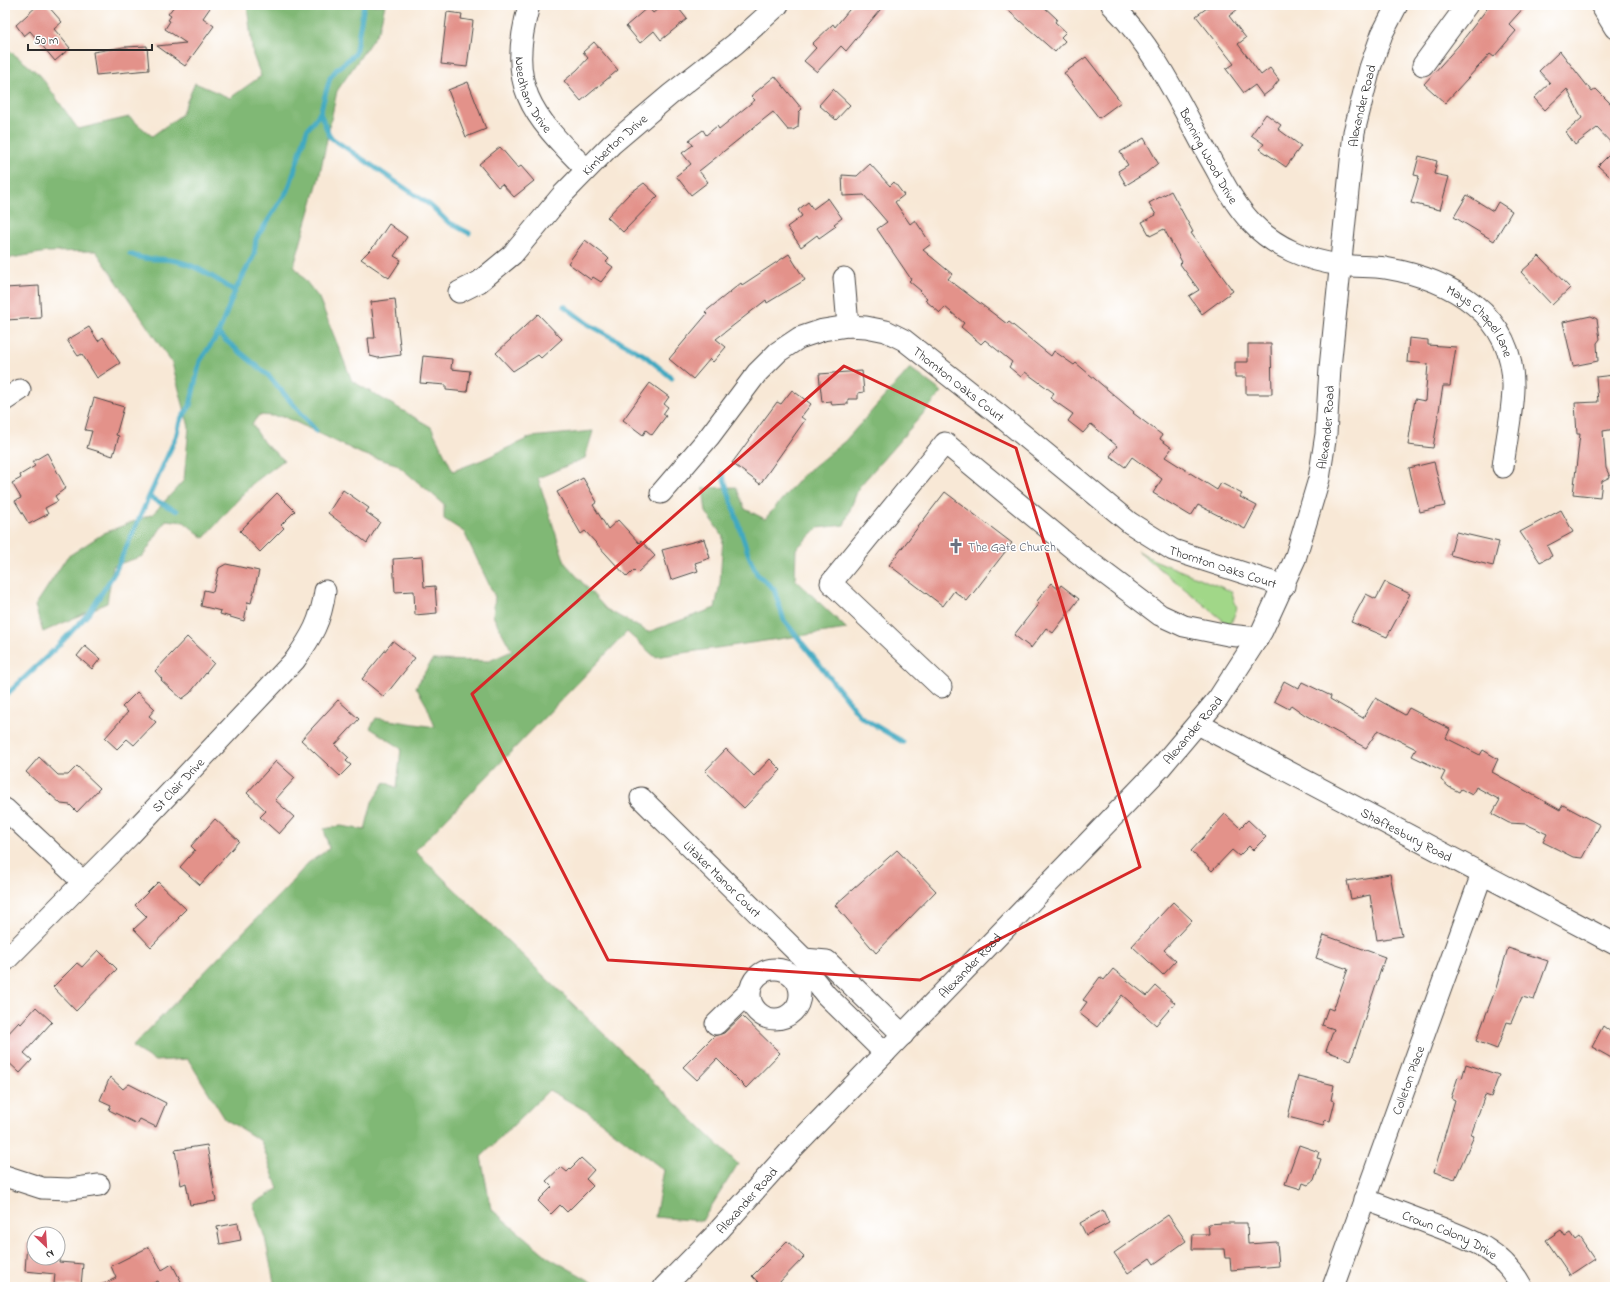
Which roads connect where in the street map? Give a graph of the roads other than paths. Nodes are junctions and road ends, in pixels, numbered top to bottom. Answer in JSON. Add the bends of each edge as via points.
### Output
{"nodes":[{"id":1,"x":530,"y":5,"type":"edge"},
{"id":2,"x":778,"y":5,"type":"edge"},
{"id":3,"x":1112,"y":5,"type":"edge"},
{"id":4,"x":1397,"y":5,"type":"edge"},
{"id":5,"x":1467,"y":5,"type":"edge"},
{"id":6,"x":1601,"y":5,"type":"edge"},
{"id":7,"x":1615,"y":28,"type":"edge"},
{"id":8,"x":1423,"y":65,"type":"dead end"},
{"id":9,"x":586,"y":169,"type":"junction"},
{"id":10,"x":1341,"y":265,"type":"junction"},
{"id":11,"x":844,"y":278,"type":"dead end"},
{"id":12,"x":459,"y":292,"type":"dead end"},
{"id":13,"x":848,"y":326,"type":"junction"},
{"id":14,"x":1503,"y":466,"type":"dead end"},
{"id":15,"x":661,"y":493,"type":"dead end"},
{"id":16,"x":1284,"y":586,"type":"junction"},
{"id":17,"x":325,"y":592,"type":"dead end"},
{"id":18,"x":1258,"y":638,"type":"junction"},
{"id":19,"x":941,"y":687,"type":"dead end"},
{"id":20,"x":1198,"y":724,"type":"junction"},
{"id":21,"x":641,"y":798,"type":"dead end"},
{"id":22,"x":5,"y":809,"type":"edge"},
{"id":23,"x":1482,"y":874,"type":"junction"},
{"id":24,"x":82,"y":881,"type":"junction"},
{"id":25,"x":784,"y":939,"type":"junction"},
{"id":26,"x":1615,"y":944,"type":"edge"},
{"id":27,"x":804,"y":959,"type":"junction"},
{"id":28,"x":5,"y":961,"type":"edge"},
{"id":29,"x":772,"y":969,"type":"junction"},
{"id":30,"x":853,"y":987,"type":"junction"},
{"id":31,"x":750,"y":991,"type":"junction"},
{"id":32,"x":836,"y":1004,"type":"junction"},
{"id":33,"x":716,"y":1024,"type":"dead end"},
{"id":34,"x":903,"y":1035,"type":"junction"},
{"id":35,"x":885,"y":1053,"type":"junction"},
{"id":36,"x":5,"y":1176,"type":"edge"},
{"id":37,"x":99,"y":1185,"type":"dead end"},
{"id":38,"x":1364,"y":1199,"type":"junction"},
{"id":39,"x":664,"y":1287,"type":"edge"},
{"id":40,"x":1333,"y":1287,"type":"edge"},
{"id":41,"x":1522,"y":1287,"type":"edge"}],
"edges":[{"from":1,"to":9,"type":"street","name":"Needham Drive","via":[[522,33],[520,57],[524,84],[533,107],[546,127]]},
{"from":2,"to":9,"type":"street","name":"Kimberton Drive","via":[[735,44],[612,144]]},
{"from":3,"to":10,"type":"street","name":"Benning Wood Drive","via":[[1140,39],[1165,77],[1236,203],[1251,222],[1270,239],[1294,252],[1317,261]]},
{"from":4,"to":10,"type":"street","name":"Alexander Road","via":[[1382,34],[1370,68],[1354,132]]},
{"from":5,"to":8,"type":"street"},
{"from":6,"to":7,"type":"street"},
{"from":9,"to":12,"type":"street","name":"Kimberton Drive","via":[[513,254],[491,273]]},
{"from":10,"to":14,"type":"street","name":"Mays Chapel Lane","via":[[1385,268],[1419,276],[1470,299],[1495,325],[1505,346],[1513,389]]},
{"from":10,"to":16,"type":"street","name":"Alexander Road","via":[[1326,434],[1319,479]]},
{"from":11,"to":13,"type":"street"},
{"from":13,"to":15,"type":"street","name":"Thornton Oaks Court","via":[[823,330],[799,338],[778,352],[757,373],[708,438]]},
{"from":13,"to":16,"type":"street","name":"Thornton Oaks Court","via":[[866,326],[904,340],[1130,523],[1173,550]]},
{"from":16,"to":18,"type":"street","name":"Alexander Road"},
{"from":17,"to":24,"type":"street","name":"St Clair Drive","via":[[320,620],[295,660],[130,835]]},
{"from":18,"to":19,"type":"street","via":[[1184,626],[1160,615],[1083,557],[945,443],[831,583]]},
{"from":18,"to":20,"type":"street","name":"Alexander Road","via":[[1218,699]]},
{"from":20,"to":23,"type":"street","name":"Shaftesbury Road"},
{"from":20,"to":34,"type":"street","name":"Alexander Road","via":[[1108,823]]},
{"from":21,"to":25,"type":"street","name":"Litaker Manor Court"},
{"from":22,"to":24,"type":"street"},
{"from":23,"to":26,"type":"street","name":"Shaftesbury Road"},
{"from":23,"to":38,"type":"street","name":"Colleton Place"},
{"from":24,"to":28,"type":"street","name":"St Clair Drive"},
{"from":25,"to":27,"type":"street","name":"Litaker Manor Court"},
{"from":25,"to":29,"type":"street"},
{"from":27,"to":30,"type":"street","via":[[827,961]]},
{"from":27,"to":32,"type":"street","name":"Litaker Manor Court","via":[[811,976]]},
{"from":29,"to":31,"type":"street","via":[[757,976]]},
{"from":29,"to":31,"type":"street","via":[[788,973],[798,985],[799,1001],[792,1011],[782,1018],[766,1018],[753,1007]]},
{"from":30,"to":32,"type":"street"},
{"from":30,"to":34,"type":"street"},
{"from":31,"to":33,"type":"street"},
{"from":32,"to":35,"type":"street","name":"Litaker Manor Court"},
{"from":34,"to":35,"type":"street","name":"Alexander Road"},
{"from":35,"to":39,"type":"street","name":"Alexander Road"},
{"from":36,"to":37,"type":"street","via":[[42,1188],[70,1189]]},
{"from":38,"to":40,"type":"street","name":"Colleton Place"},
{"from":38,"to":41,"type":"street","name":"Crown Colony Drive","via":[[1471,1238],[1505,1263]]}]}
